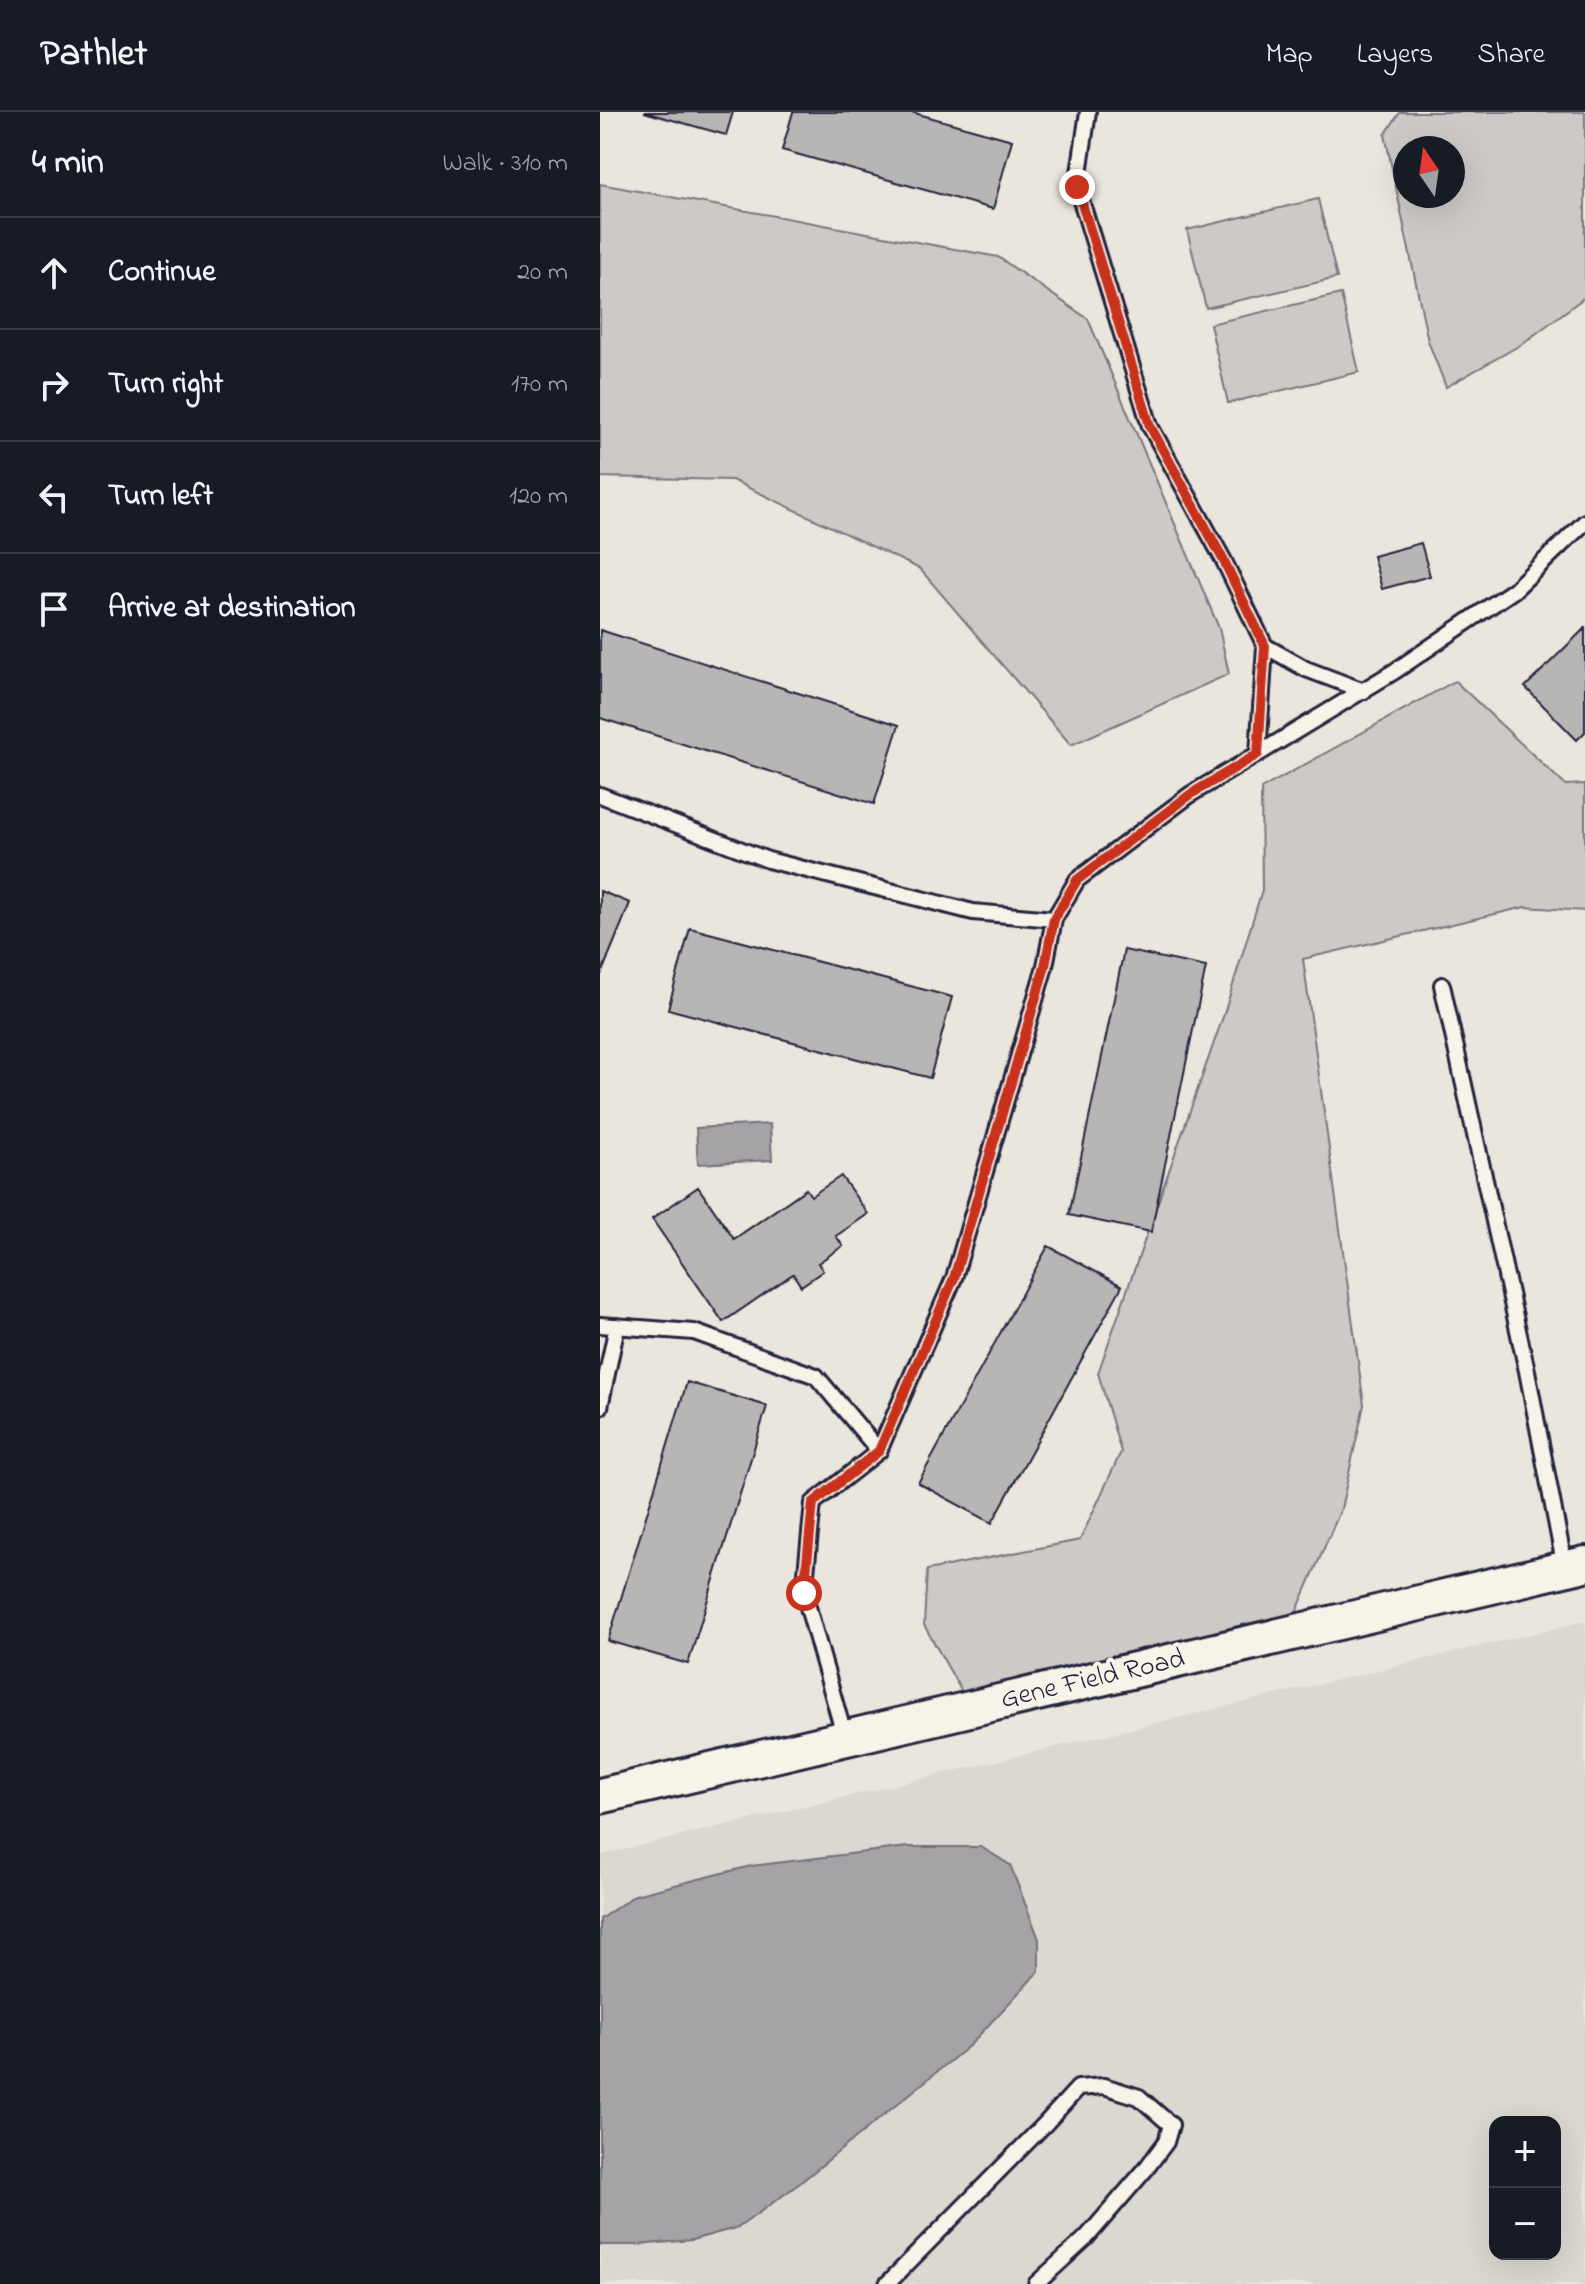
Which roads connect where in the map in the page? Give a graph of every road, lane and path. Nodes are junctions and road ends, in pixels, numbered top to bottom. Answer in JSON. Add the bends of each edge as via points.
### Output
{"nodes":[{"id":1,"x":1088,"y":112,"type":"edge"},
{"id":2,"x":1585,"y":522,"type":"edge"},
{"id":3,"x":1265,"y":646,"type":"junction"},
{"id":4,"x":1364,"y":691,"type":"junction"},
{"id":5,"x":1258,"y":754,"type":"junction"},
{"id":6,"x":600,"y":795,"type":"edge"},
{"id":7,"x":1054,"y":919,"type":"junction"},
{"id":8,"x":1442,"y":985,"type":"dead end"},
{"id":9,"x":600,"y":1325,"type":"edge"},
{"id":10,"x":617,"y":1326,"type":"junction"},
{"id":11,"x":600,"y":1407,"type":"edge"},
{"id":12,"x":879,"y":1451,"type":"junction"},
{"id":13,"x":1575,"y":1566,"type":"edge"},
{"id":14,"x":845,"y":1739,"type":"junction"},
{"id":15,"x":600,"y":1796,"type":"edge"},
{"id":16,"x":887,"y":2284,"type":"edge"},
{"id":17,"x":1036,"y":2284,"type":"edge"}],
"edges":[{"from":1,"to":3,"type":"lane","via":[[1077,187],[1150,426]]},
{"from":2,"to":4,"type":"lane","via":[[1514,590]]},
{"from":3,"to":4,"type":"lane"},
{"from":3,"to":5,"type":"lane"},
{"from":4,"to":5,"type":"lane"},
{"from":5,"to":7,"type":"lane","via":[[1191,794],[1095,864],[1077,880]]},
{"from":6,"to":7,"type":"lane","via":[[768,860],[973,912]]},
{"from":7,"to":12,"type":"lane","via":[[954,1278]]},
{"from":8,"to":13,"type":"lane"},
{"from":9,"to":10,"type":"lane"},
{"from":10,"to":11,"type":"lane"},
{"from":10,"to":12,"type":"lane","via":[[694,1332],[816,1376]]},
{"from":12,"to":14,"type":"lane","via":[[813,1503],[804,1593]]},
{"from":13,"to":14,"type":"street","name":"Gene Field Road"},
{"from":14,"to":15,"type":"street","name":"Gene Field Road"},
{"from":16,"to":17,"type":"lane","via":[[1078,2088],[1104,2086],[1139,2097],[1171,2125],[1166,2142],[1086,2238]]}]}
